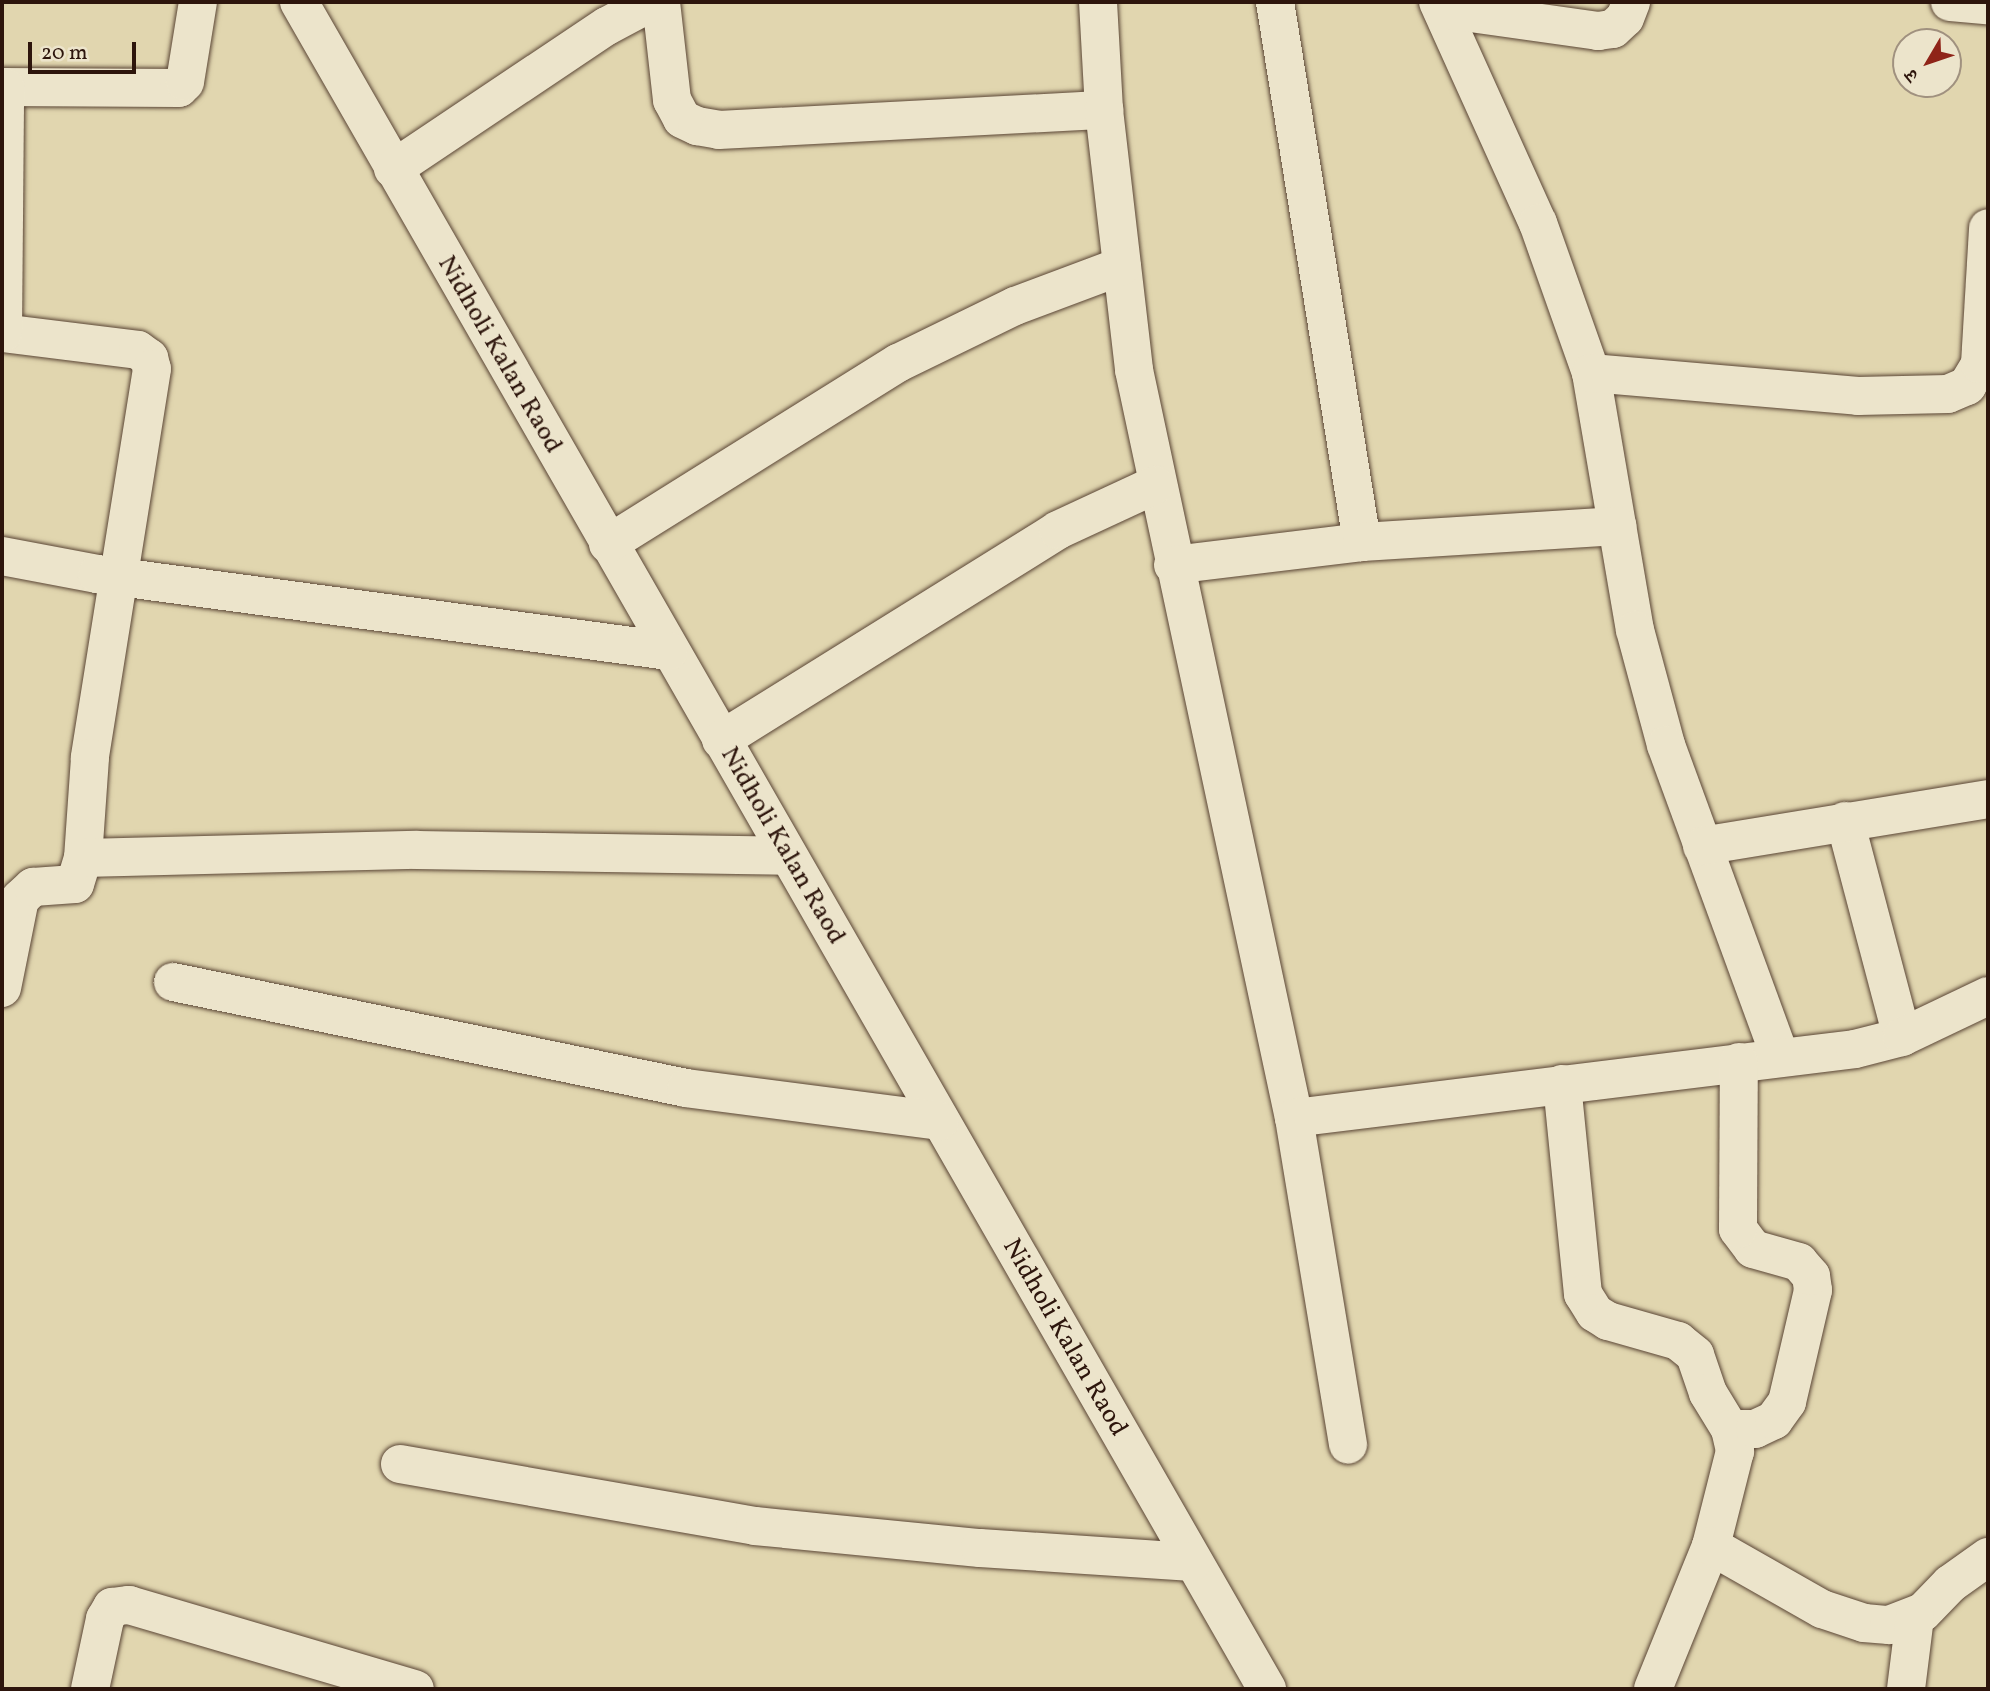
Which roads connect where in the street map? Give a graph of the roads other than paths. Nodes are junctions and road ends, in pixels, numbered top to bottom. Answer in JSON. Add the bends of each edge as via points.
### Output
{"nodes":[{"id":1,"x":198,"y":2,"type":"edge"},
{"id":2,"x":299,"y":2,"type":"edge"},
{"id":3,"x":652,"y":2,"type":"edge"},
{"id":4,"x":662,"y":2,"type":"edge"},
{"id":5,"x":1098,"y":2,"type":"edge"},
{"id":6,"x":1275,"y":2,"type":"edge"},
{"id":7,"x":1631,"y":2,"type":"edge"},
{"id":8,"x":1950,"y":2,"type":"edge"},
{"id":9,"x":1440,"y":5,"type":"edge"},
{"id":10,"x":1988,"y":5,"type":"edge"},
{"id":11,"x":3,"y":87,"type":"edge"},
{"id":12,"x":1104,"y":110,"type":"junction"},
{"id":13,"x":393,"y":169,"type":"junction"},
{"id":14,"x":1988,"y":228,"type":"edge"},
{"id":15,"x":1122,"y":266,"type":"junction"},
{"id":16,"x":2,"y":333,"type":"edge"},
{"id":17,"x":1591,"y":373,"type":"junction"},
{"id":18,"x":1155,"y":485,"type":"junction"},
{"id":19,"x":1617,"y":526,"type":"junction"},
{"id":20,"x":1362,"y":542,"type":"junction"},
{"id":21,"x":608,"y":544,"type":"junction"},
{"id":22,"x":2,"y":556,"type":"edge"},
{"id":23,"x":1173,"y":565,"type":"junction"},
{"id":24,"x":117,"y":577,"type":"junction"},
{"id":25,"x":669,"y":651,"type":"junction"},
{"id":26,"x":721,"y":740,"type":"junction"},
{"id":27,"x":1988,"y":799,"type":"edge"},
{"id":28,"x":1845,"y":821,"type":"junction"},
{"id":29,"x":1702,"y":846,"type":"junction"},
{"id":30,"x":787,"y":856,"type":"junction"},
{"id":31,"x":83,"y":858,"type":"junction"},
{"id":32,"x":173,"y":982,"type":"dead end"},
{"id":33,"x":2,"y":988,"type":"edge"},
{"id":34,"x":1988,"y":996,"type":"edge"},
{"id":35,"x":1902,"y":1037,"type":"junction"},
{"id":36,"x":1780,"y":1057,"type":"junction"},
{"id":37,"x":1739,"y":1062,"type":"junction"},
{"id":38,"x":1562,"y":1084,"type":"junction"},
{"id":39,"x":1294,"y":1118,"type":"junction"},
{"id":40,"x":940,"y":1121,"type":"junction"},
{"id":41,"x":1730,"y":1429,"type":"junction"},
{"id":42,"x":1349,"y":1445,"type":"dead end"},
{"id":43,"x":400,"y":1464,"type":"dead end"},
{"id":44,"x":1711,"y":1546,"type":"junction"},
{"id":45,"x":1988,"y":1557,"type":"edge"},
{"id":46,"x":1193,"y":1562,"type":"junction"},
{"id":47,"x":1915,"y":1617,"type":"junction"},
{"id":48,"x":90,"y":1689,"type":"edge"},
{"id":49,"x":415,"y":1689,"type":"edge"},
{"id":50,"x":1267,"y":1689,"type":"edge"},
{"id":51,"x":1653,"y":1689,"type":"edge"},
{"id":52,"x":1906,"y":1689,"type":"edge"}],
"edges":[{"from":1,"to":11,"type":"street","via":[[185,82],[179,88]]},
{"from":2,"to":13,"type":"street","name":"Nidholi Kalan Raod"},
{"from":3,"to":13,"type":"street","via":[[607,26]]},
{"from":4,"to":12,"type":"street","via":[[672,100],[682,119],[696,127],[719,130]]},
{"from":5,"to":12,"type":"street"},
{"from":6,"to":20,"type":"street"},
{"from":7,"to":9,"type":"street","via":[[1625,18],[1613,29],[1598,31]]},
{"from":8,"to":10,"type":"street"},
{"from":9,"to":17,"type":"street","via":[[1538,223]]},
{"from":11,"to":16,"type":"street"},
{"from":12,"to":15,"type":"street"},
{"from":13,"to":21,"type":"street","name":"Nidholi Kalan Raod"},
{"from":14,"to":17,"type":"street","via":[[1980,364],[1967,386],[1948,394],[1858,396]]},
{"from":15,"to":18,"type":"street","via":[[1134,370]]},
{"from":15,"to":21,"type":"street","via":[[1016,306],[898,363]]},
{"from":16,"to":24,"type":"street","via":[[138,350],[149,358],[152,369]]},
{"from":17,"to":19,"type":"street"},
{"from":18,"to":23,"type":"street"},
{"from":18,"to":26,"type":"street","via":[[1034,544]]},
{"from":19,"to":20,"type":"street"},
{"from":19,"to":29,"type":"street","via":[[1635,630],[1666,745]]},
{"from":20,"to":23,"type":"street"},
{"from":21,"to":25,"type":"street","name":"Nidholi Kalan Raod"},
{"from":22,"to":24,"type":"street"},
{"from":23,"to":39,"type":"street"},
{"from":24,"to":25,"type":"street"},
{"from":24,"to":31,"type":"street","via":[[90,758]]},
{"from":25,"to":26,"type":"street","name":"Nidholi Kalan Raod"},
{"from":26,"to":30,"type":"street","name":"Nidholi Kalan Raod"},
{"from":27,"to":28,"type":"street"},
{"from":28,"to":29,"type":"street"},
{"from":28,"to":35,"type":"street"},
{"from":29,"to":36,"type":"street"},
{"from":30,"to":31,"type":"street","via":[[416,850]]},
{"from":30,"to":40,"type":"street","name":"Nidholi Kalan Raod"},
{"from":31,"to":33,"type":"street","via":[[75,884],[33,887],[20,900]]},
{"from":32,"to":40,"type":"street","via":[[686,1088]]},
{"from":34,"to":35,"type":"street"},
{"from":35,"to":36,"type":"street","via":[[1855,1049]]},
{"from":36,"to":37,"type":"street"},
{"from":37,"to":38,"type":"street"},
{"from":37,"to":41,"type":"street","via":[[1738,1229],[1753,1249],[1798,1262],[1811,1276],[1813,1290],[1787,1402],[1765,1425]]},
{"from":38,"to":39,"type":"street"},
{"from":38,"to":41,"type":"street","via":[[1583,1294],[1595,1313],[1608,1321],[1678,1341],[1695,1355],[1708,1393]]},
{"from":39,"to":42,"type":"street"},
{"from":40,"to":46,"type":"street","name":"Nidholi Kalan Raod"},
{"from":41,"to":44,"type":"street","via":[[1734,1472]]},
{"from":43,"to":46,"type":"street","via":[[755,1526]]},
{"from":44,"to":47,"type":"street","via":[[1822,1609],[1874,1625]]},
{"from":44,"to":51,"type":"street"},
{"from":45,"to":47,"type":"street"},
{"from":46,"to":50,"type":"street","name":"Nidholi Kalan Raod"},
{"from":47,"to":52,"type":"street"},
{"from":48,"to":49,"type":"street","via":[[105,1619],[112,1607],[129,1605]]}]}
